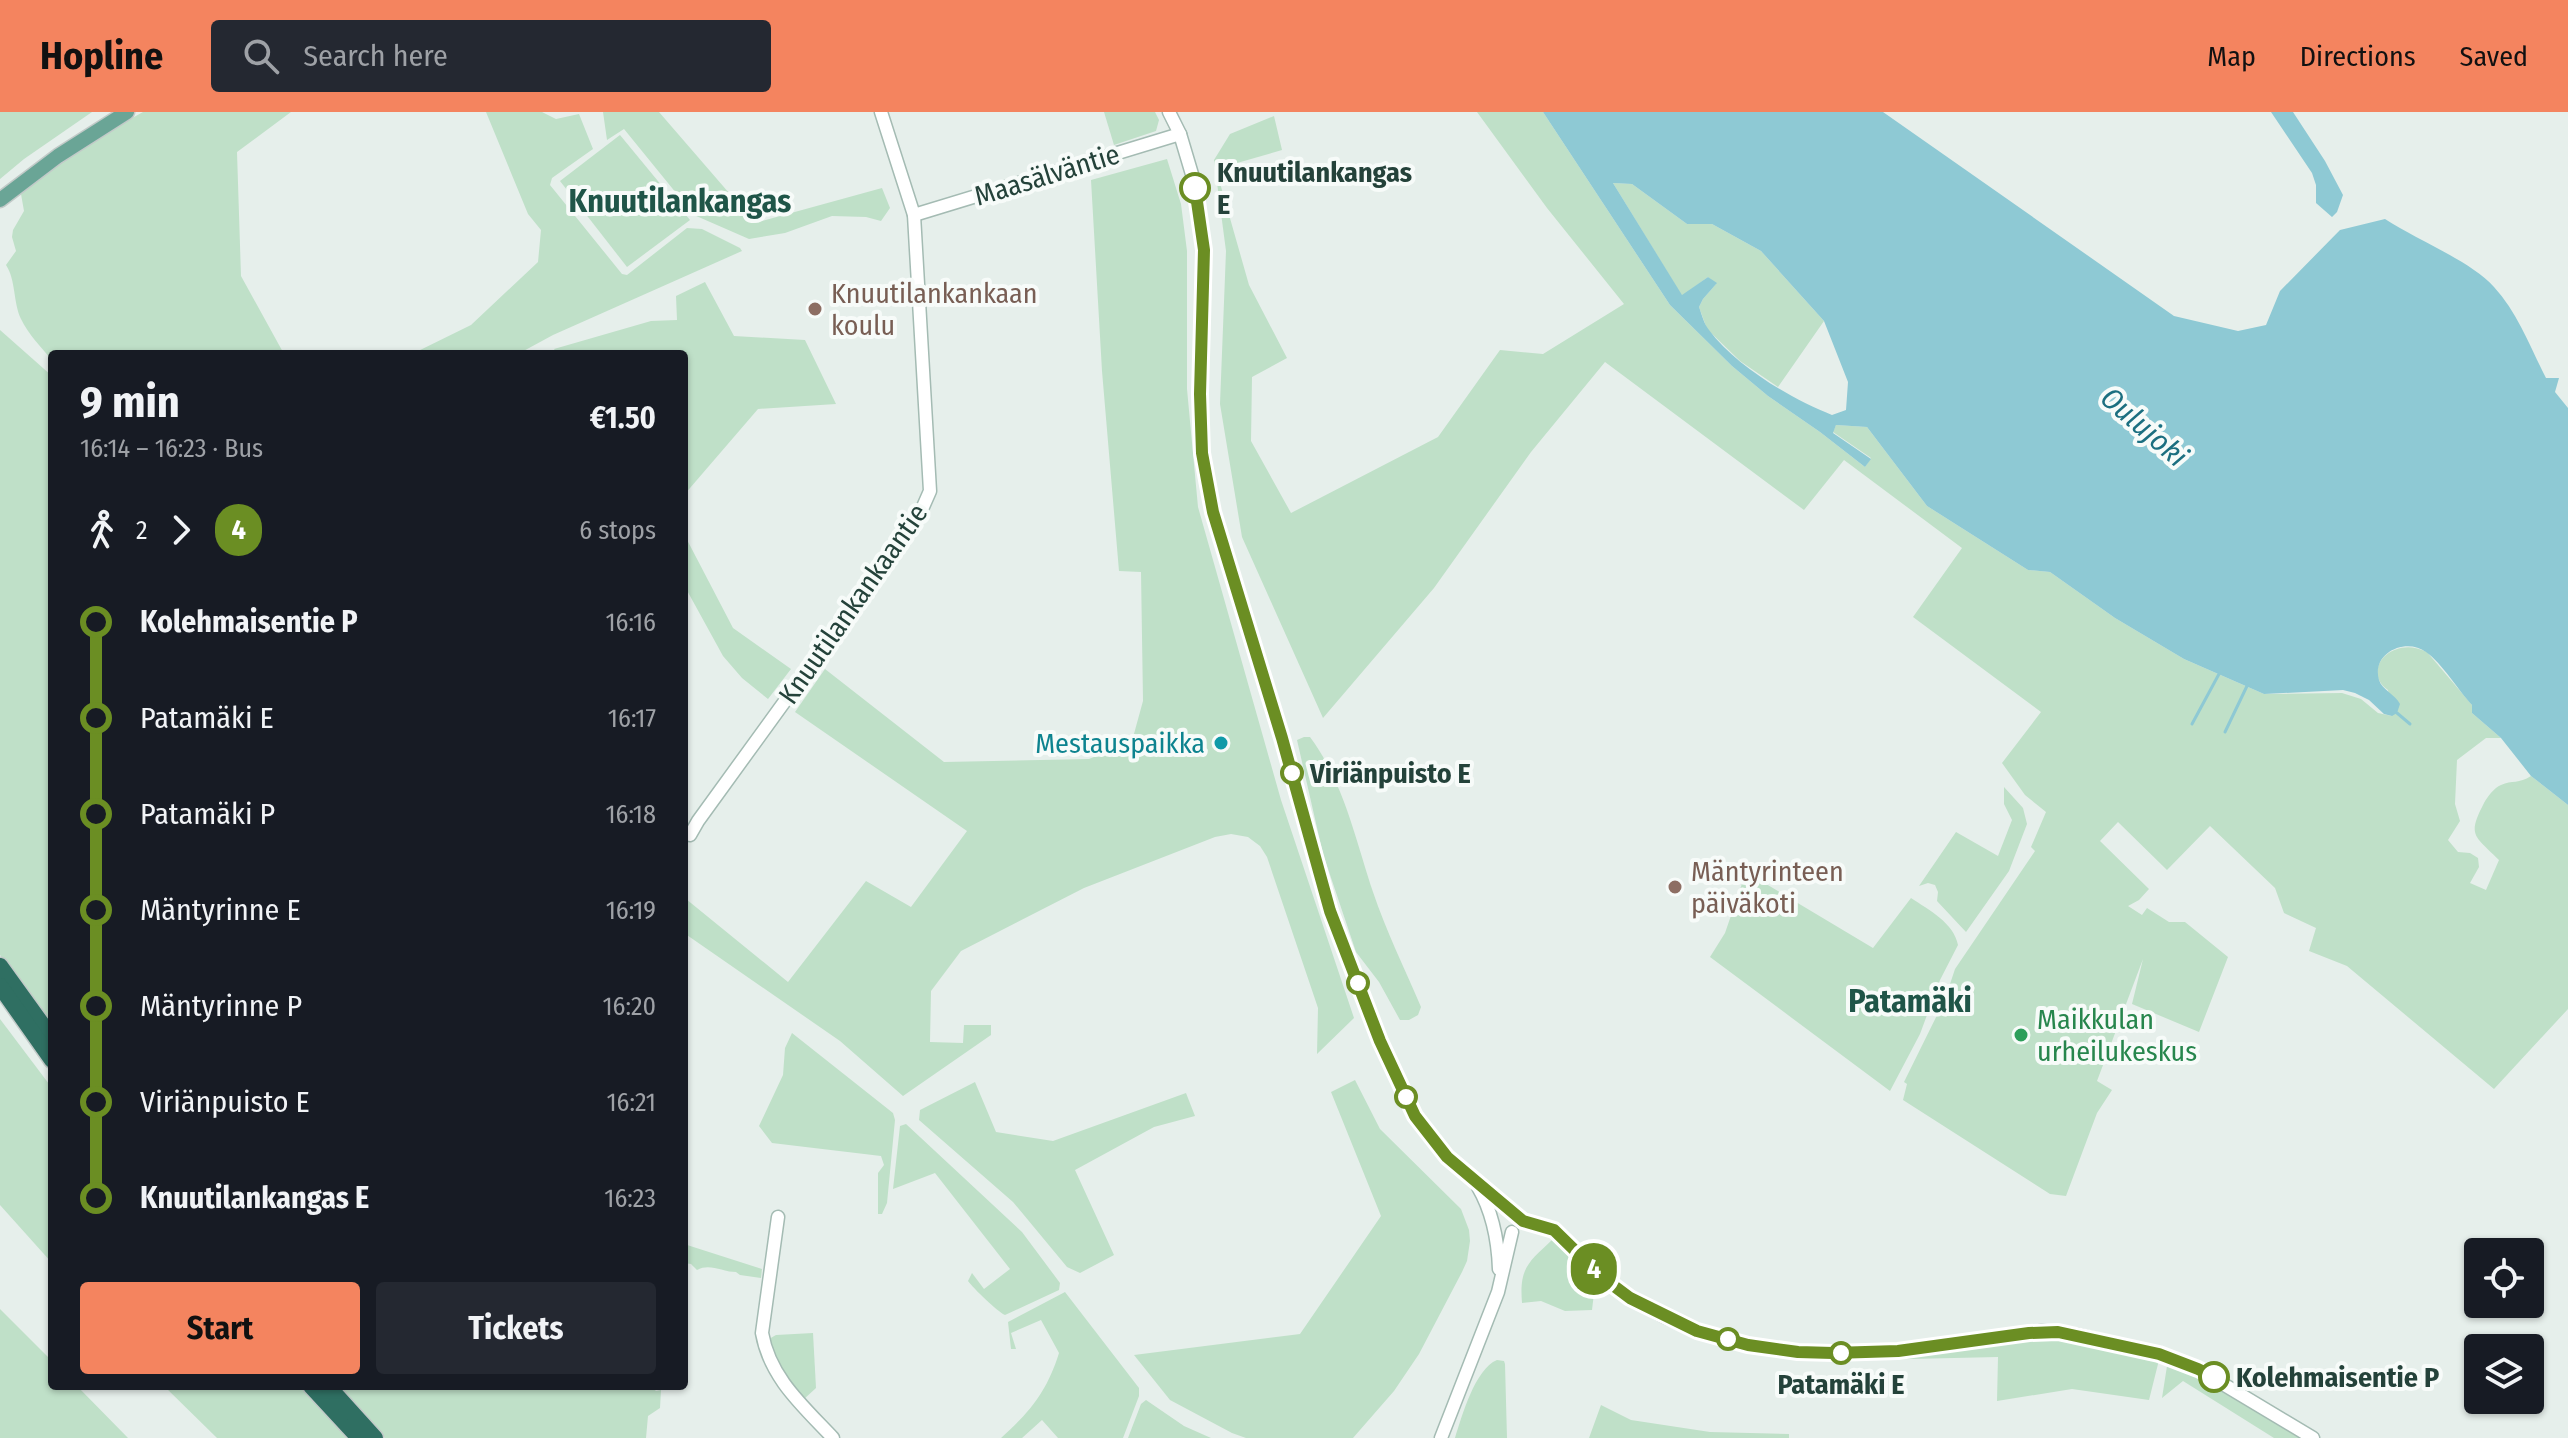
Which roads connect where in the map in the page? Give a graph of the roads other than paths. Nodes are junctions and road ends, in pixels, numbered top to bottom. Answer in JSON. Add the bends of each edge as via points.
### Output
{"nodes":[{"id":1,"x":127,"y":112,"type":"edge"},
{"id":2,"x":881,"y":112,"type":"edge"},
{"id":3,"x":1169,"y":112,"type":"edge"},
{"id":4,"x":1180,"y":134,"type":"junction"},
{"id":5,"x":0,"y":200,"type":"edge"},
{"id":6,"x":914,"y":215,"type":"junction"},
{"id":7,"x":690,"y":835,"type":"dead end"},
{"id":8,"x":0,"y":966,"type":"edge"},
{"id":9,"x":0,"y":986,"type":"edge"},
{"id":10,"x":48,"y":1032,"type":"edge"},
{"id":11,"x":48,"y":1054,"type":"edge"},
{"id":12,"x":1465,"y":1172,"type":"junction"},
{"id":13,"x":1513,"y":1212,"type":"junction"},
{"id":14,"x":778,"y":1217,"type":"dead end"},
{"id":15,"x":1492,"y":1225,"type":"junction"},
{"id":16,"x":1539,"y":1225,"type":"junction"},
{"id":17,"x":1514,"y":1231,"type":"junction"},
{"id":18,"x":1498,"y":1292,"type":"junction"},
{"id":19,"x":315,"y":1390,"type":"edge"},
{"id":20,"x":332,"y":1390,"type":"edge"},
{"id":21,"x":359,"y":1438,"type":"edge"},
{"id":22,"x":375,"y":1438,"type":"edge"},
{"id":23,"x":833,"y":1438,"type":"edge"},
{"id":24,"x":1441,"y":1438,"type":"edge"},
{"id":25,"x":2313,"y":1438,"type":"edge"}],
"edges":[{"from":1,"to":5,"type":"main road"},
{"from":2,"to":6,"type":"street","name":"Knuutilankankaantie"},
{"from":3,"to":4,"type":"street"},
{"from":4,"to":6,"type":"street","name":"Maasälväntie"},
{"from":4,"to":12,"type":"street","via":[[1194,181],[1204,250],[1202,453],[1213,512],[1335,925],[1415,1116]]},
{"from":6,"to":7,"type":"street","name":"Knuutilankankaantie","via":[[931,480],[927,502]]},
{"from":8,"to":10,"type":"highway"},
{"from":9,"to":11,"type":"highway"},
{"from":12,"to":13,"type":"street"},
{"from":12,"to":15,"type":"street","via":[[1488,1204]]},
{"from":13,"to":15,"type":"street","via":[[1498,1209]]},
{"from":13,"to":16,"type":"street"},
{"from":13,"to":17,"type":"street","via":[[1518,1224]]},
{"from":14,"to":23,"type":"street","via":[[764,1345],[783,1384]]},
{"from":15,"to":17,"type":"street","via":[[1503,1235]]},
{"from":15,"to":18,"type":"street"},
{"from":16,"to":17,"type":"street"},
{"from":16,"to":25,"type":"street","via":[[1554,1230],[1630,1298],[1697,1331],[1798,1352],[1865,1353],[2042,1331],[2078,1335],[2198,1369]]},
{"from":17,"to":18,"type":"street"},
{"from":18,"to":24,"type":"street"},
{"from":19,"to":21,"type":"highway"},
{"from":20,"to":22,"type":"highway"}]}
